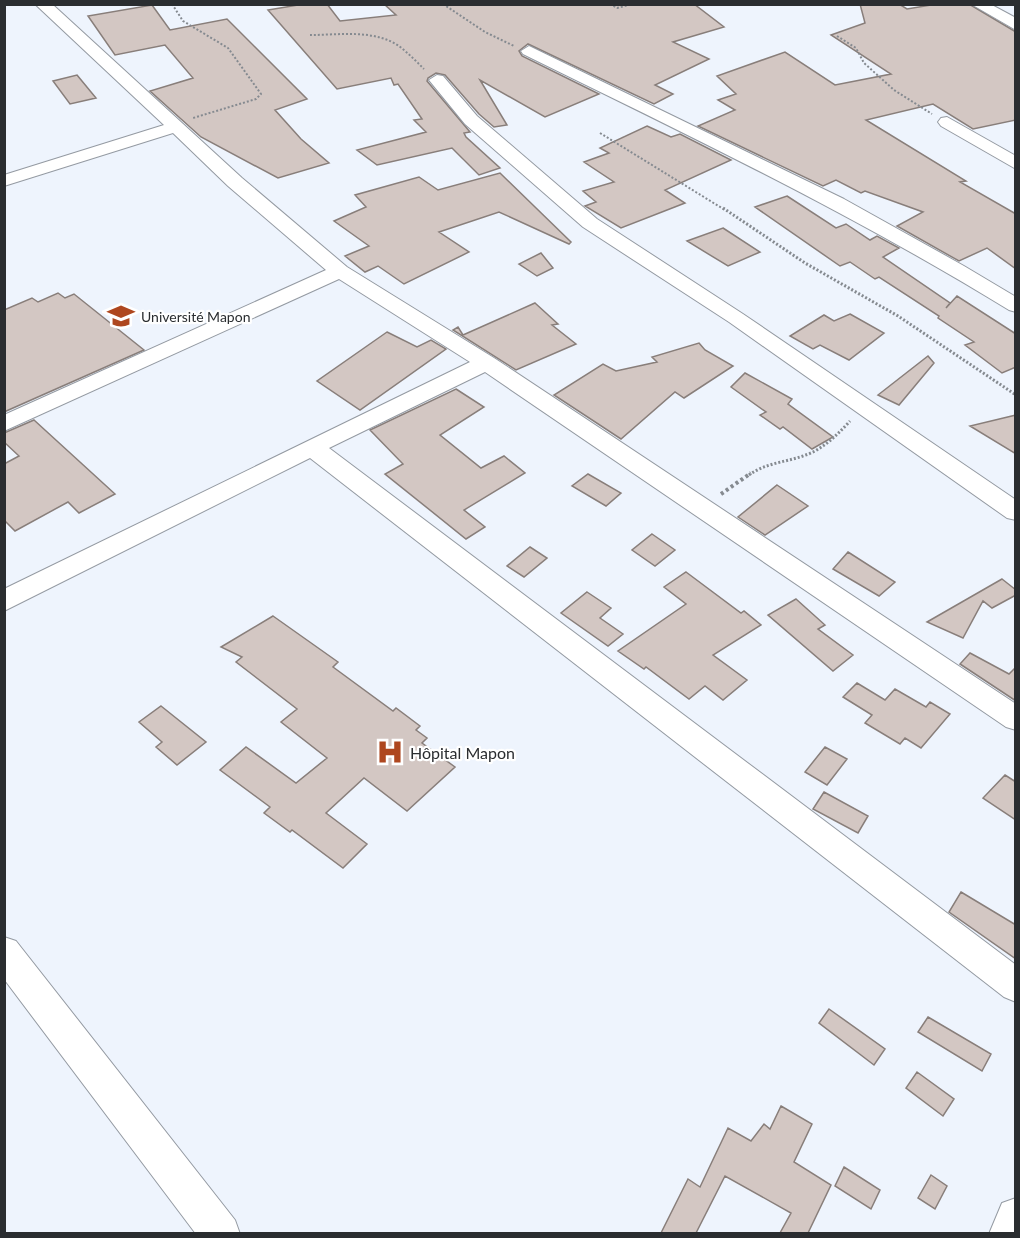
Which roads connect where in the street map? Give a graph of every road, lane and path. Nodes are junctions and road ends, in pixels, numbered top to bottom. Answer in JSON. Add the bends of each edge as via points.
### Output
{"nodes":[{"id":1,"x":42,"y":4,"type":"edge"},
{"id":2,"x":172,"y":4,"type":"edge"},
{"id":3,"x":442,"y":4,"type":"edge"},
{"id":4,"x":610,"y":4,"type":"edge"},
{"id":5,"x":632,"y":4,"type":"edge"},
{"id":6,"x":978,"y":4,"type":"edge"},
{"id":7,"x":1016,"y":25,"type":"edge"},
{"id":8,"x":310,"y":35,"type":"dead end"},
{"id":9,"x":837,"y":36,"type":"dead end"},
{"id":10,"x":529,"y":51,"type":"joint"},
{"id":11,"x":437,"y":80,"type":"joint"},
{"id":12,"x":947,"y":122,"type":"joint"},
{"id":13,"x":175,"y":125,"type":"junction"},
{"id":14,"x":600,"y":133,"type":"dead end"},
{"id":15,"x":1016,"y":165,"type":"edge"},
{"id":16,"x":4,"y":181,"type":"edge"},
{"id":17,"x":340,"y":271,"type":"junction"},
{"id":18,"x":1016,"y":306,"type":"edge"},
{"id":19,"x":486,"y":363,"type":"junction"},
{"id":20,"x":1016,"y":395,"type":"edge"},
{"id":21,"x":861,"y":406,"type":"junction"},
{"id":22,"x":4,"y":424,"type":"edge"},
{"id":23,"x":312,"y":447,"type":"junction"},
{"id":24,"x":702,"y":507,"type":"junction"},
{"id":25,"x":1016,"y":512,"type":"edge"},
{"id":26,"x":4,"y":601,"type":"edge"},
{"id":27,"x":1013,"y":715,"type":"edge"},
{"id":28,"x":4,"y":951,"type":"edge"},
{"id":29,"x":1016,"y":986,"type":"edge"},
{"id":30,"x":1016,"y":1217,"type":"edge"},
{"id":31,"x":221,"y":1233,"type":"edge"},
{"id":32,"x":1008,"y":1233,"type":"edge"}],
"edges":[{"from":1,"to":13,"type":"street"},
{"from":2,"to":13,"type":"path","via":[[183,21],[228,48],[261,94],[256,99]]},
{"from":3,"to":10,"type":"path","via":[[485,34]]},
{"from":4,"to":5,"type":"path","via":[[617,8]]},
{"from":6,"to":7,"type":"street"},
{"from":8,"to":11,"type":"path","via":[[368,36],[391,42]]},
{"from":9,"to":12,"type":"path","via":[[856,48],[864,63],[894,90]]},
{"from":10,"to":18,"type":"street","via":[[836,202]]},
{"from":11,"to":21,"type":"street","via":[[471,120],[590,223]]},
{"from":12,"to":15,"type":"street"},
{"from":13,"to":16,"type":"street"},
{"from":13,"to":17,"type":"street"},
{"from":14,"to":20,"type":"path","via":[[712,201],[805,264],[898,316]]},
{"from":17,"to":19,"type":"street"},
{"from":17,"to":22,"type":"street"},
{"from":19,"to":23,"type":"street"},
{"from":19,"to":24,"type":"street"},
{"from":21,"to":24,"type":"path","via":[[835,438],[813,452],[757,469]]},
{"from":21,"to":25,"type":"street"},
{"from":23,"to":26,"type":"street"},
{"from":23,"to":29,"type":"street"},
{"from":24,"to":27,"type":"street"},
{"from":28,"to":31,"type":"street"},
{"from":30,"to":32,"type":"street"}]}
